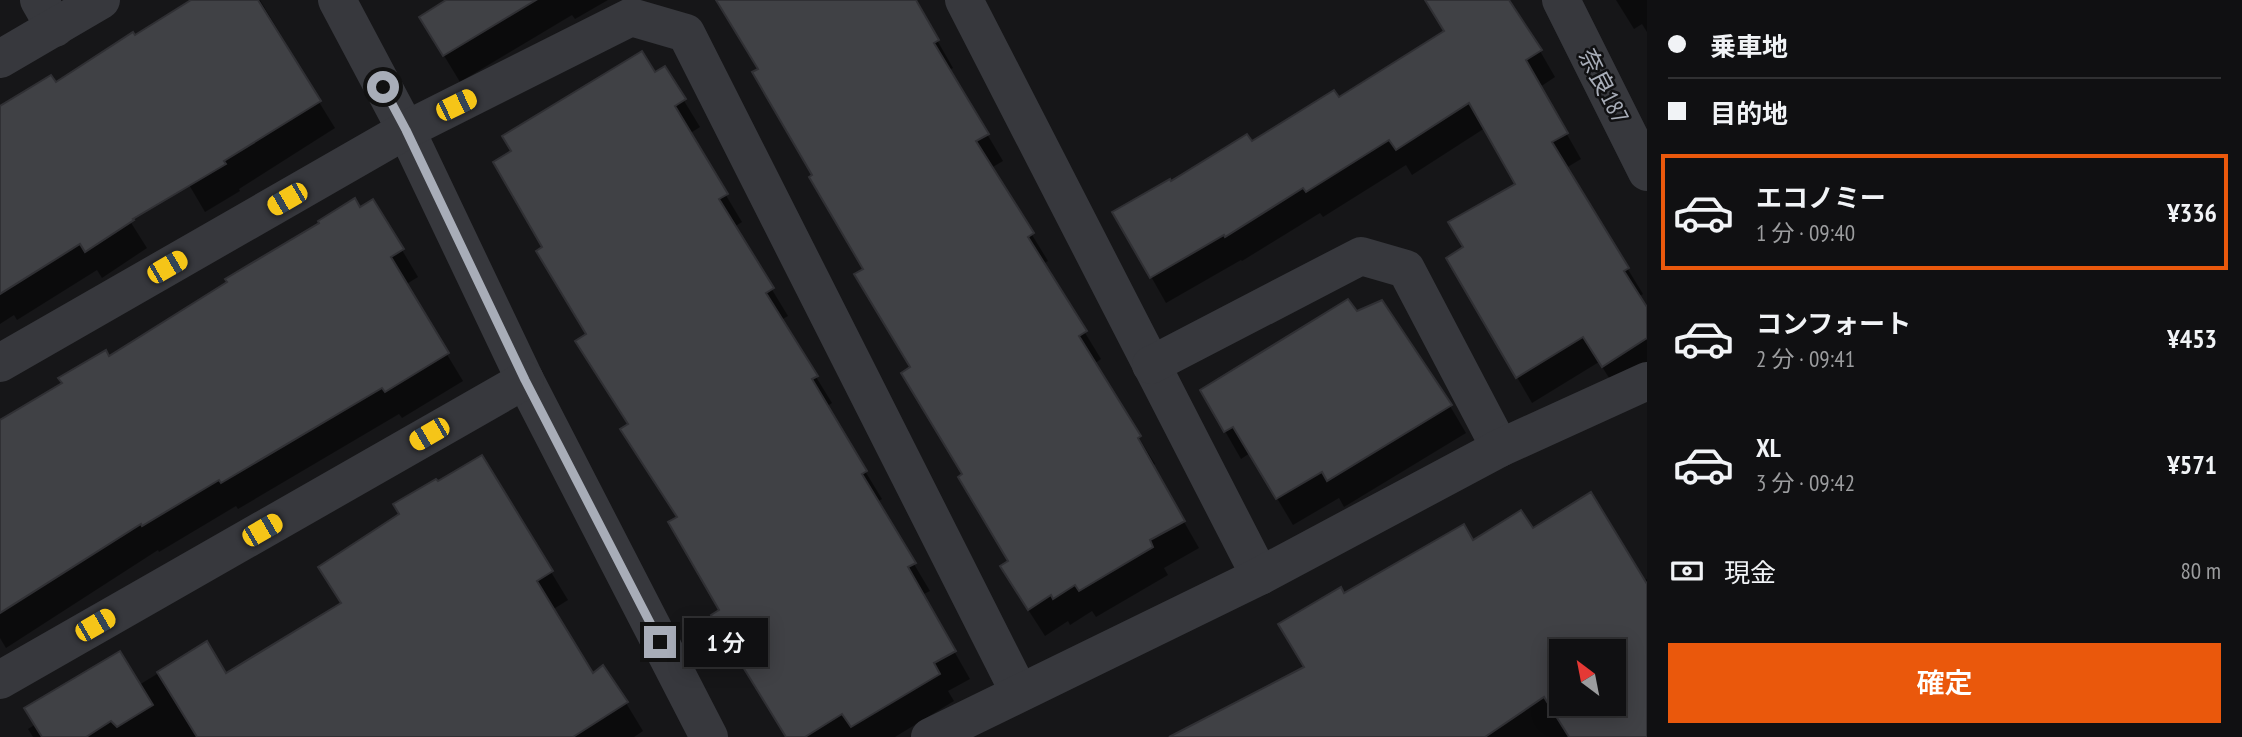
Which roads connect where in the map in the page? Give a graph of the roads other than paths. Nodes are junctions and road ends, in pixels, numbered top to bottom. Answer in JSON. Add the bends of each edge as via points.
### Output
{"nodes":[{"id":1,"x":101,"y":0,"type":"edge"},
{"id":2,"x":337,"y":0,"type":"edge"},
{"id":3,"x":964,"y":0,"type":"edge"},
{"id":4,"x":1561,"y":0,"type":"edge"},
{"id":5,"x":47,"y":14,"type":"edge"},
{"id":6,"x":0,"y":59,"type":"edge"},
{"id":7,"x":406,"y":130,"type":"junction"},
{"id":8,"x":1647,"y":172,"type":"edge"},
{"id":9,"x":0,"y":363,"type":"edge"},
{"id":10,"x":1151,"y":365,"type":"junction"},
{"id":11,"x":525,"y":380,"type":"junction"},
{"id":12,"x":1647,"y":380,"type":"edge"},
{"id":13,"x":1500,"y":448,"type":"junction"},
{"id":14,"x":1260,"y":576,"type":"junction"},
{"id":15,"x":0,"y":680,"type":"edge"},
{"id":16,"x":1019,"y":692,"type":"junction"},
{"id":17,"x":709,"y":737,"type":"edge"},
{"id":18,"x":930,"y":737,"type":"edge"}],
"edges":[{"from":1,"to":5,"type":"street"},
{"from":2,"to":7,"type":"street"},
{"from":3,"to":10,"type":"street"},
{"from":4,"to":8,"type":"street","name":"奈良187"},
{"from":5,"to":6,"type":"street"},
{"from":7,"to":9,"type":"street"},
{"from":7,"to":11,"type":"street"},
{"from":7,"to":16,"type":"street","via":[[631,18],[686,33]]},
{"from":10,"to":13,"type":"street","via":[[1361,256],[1406,269]]},
{"from":10,"to":14,"type":"street"},
{"from":11,"to":15,"type":"street"},
{"from":11,"to":17,"type":"street"},
{"from":12,"to":13,"type":"street"},
{"from":13,"to":14,"type":"street"},
{"from":14,"to":16,"type":"street"},
{"from":16,"to":18,"type":"street"}]}
